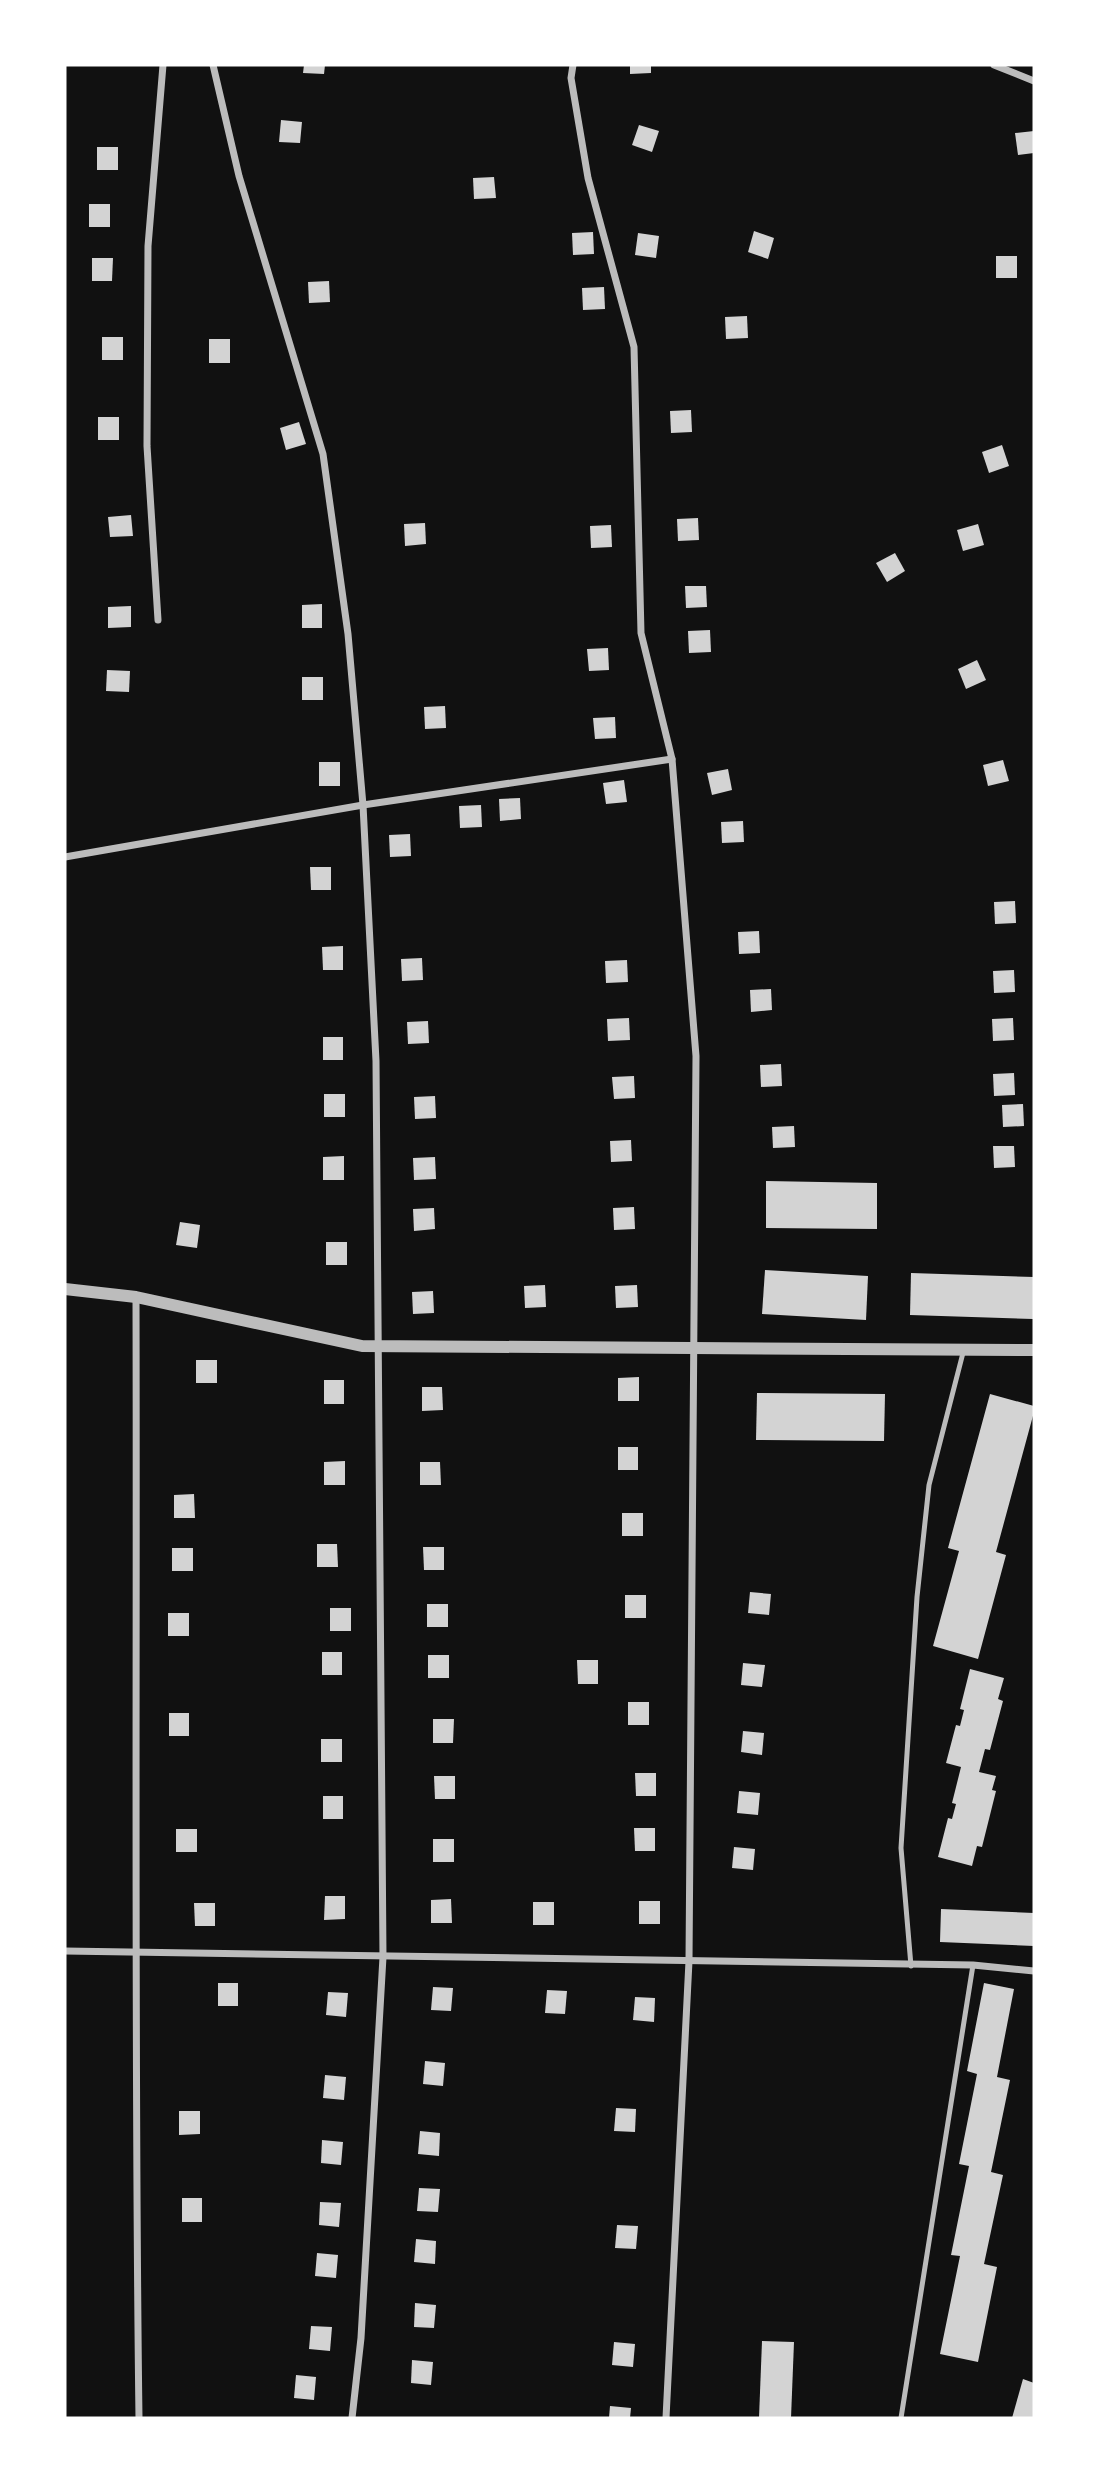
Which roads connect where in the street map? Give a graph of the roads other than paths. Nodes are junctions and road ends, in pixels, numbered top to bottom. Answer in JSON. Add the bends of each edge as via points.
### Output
{"nodes":[{"id":1,"x":163,"y":65,"type":"edge"},
{"id":2,"x":213,"y":65,"type":"edge"},
{"id":3,"x":573,"y":65,"type":"edge"},
{"id":4,"x":994,"y":65,"type":"edge"},
{"id":5,"x":1034,"y":81,"type":"edge"},
{"id":6,"x":158,"y":620,"type":"dead end"},
{"id":7,"x":672,"y":759,"type":"junction"},
{"id":8,"x":363,"y":805,"type":"junction"},
{"id":9,"x":65,"y":857,"type":"edge"},
{"id":10,"x":65,"y":1289,"type":"edge"},
{"id":11,"x":136,"y":1297,"type":"junction"},
{"id":12,"x":377,"y":1346,"type":"junction"},
{"id":13,"x":695,"y":1346,"type":"junction"},
{"id":14,"x":964,"y":1349,"type":"junction"},
{"id":15,"x":1034,"y":1350,"type":"edge"},
{"id":16,"x":65,"y":1951,"type":"edge"},
{"id":17,"x":138,"y":1952,"type":"junction"},
{"id":18,"x":383,"y":1957,"type":"junction"},
{"id":19,"x":689,"y":1961,"type":"junction"},
{"id":20,"x":973,"y":1965,"type":"junction"},
{"id":21,"x":911,"y":1966,"type":"junction"},
{"id":22,"x":1034,"y":1971,"type":"edge"},
{"id":23,"x":139,"y":2418,"type":"edge"},
{"id":24,"x":352,"y":2418,"type":"edge"},
{"id":25,"x":666,"y":2418,"type":"edge"},
{"id":26,"x":901,"y":2418,"type":"edge"}],
"edges":[{"from":1,"to":6,"type":"street","via":[[148,260],[147,446]]},
{"from":2,"to":8,"type":"street","via":[[239,176],[323,454],[348,634]]},
{"from":3,"to":7,"type":"street","via":[[570,78],[588,178],[634,347],[641,634]]},
{"from":4,"to":5,"type":"street"},
{"from":7,"to":8,"type":"street"},
{"from":7,"to":13,"type":"street","via":[[696,1056]]},
{"from":8,"to":9,"type":"street"},
{"from":8,"to":12,"type":"street","via":[[376,1061]]},
{"from":10,"to":11,"type":"street"},
{"from":11,"to":12,"type":"street"},
{"from":11,"to":17,"type":"street"},
{"from":12,"to":13,"type":"street"},
{"from":12,"to":18,"type":"street"},
{"from":13,"to":14,"type":"street"},
{"from":13,"to":19,"type":"street"},
{"from":14,"to":15,"type":"street"},
{"from":14,"to":21,"type":"lane","via":[[929,1485],[917,1597],[901,1848]]},
{"from":16,"to":17,"type":"street"},
{"from":17,"to":18,"type":"street"},
{"from":17,"to":23,"type":"street","via":[[134,2095]]},
{"from":18,"to":19,"type":"street"},
{"from":18,"to":24,"type":"street","via":[[361,2339]]},
{"from":19,"to":21,"type":"street"},
{"from":19,"to":25,"type":"street"},
{"from":20,"to":21,"type":"street"},
{"from":20,"to":22,"type":"street"},
{"from":20,"to":26,"type":"lane"}]}
